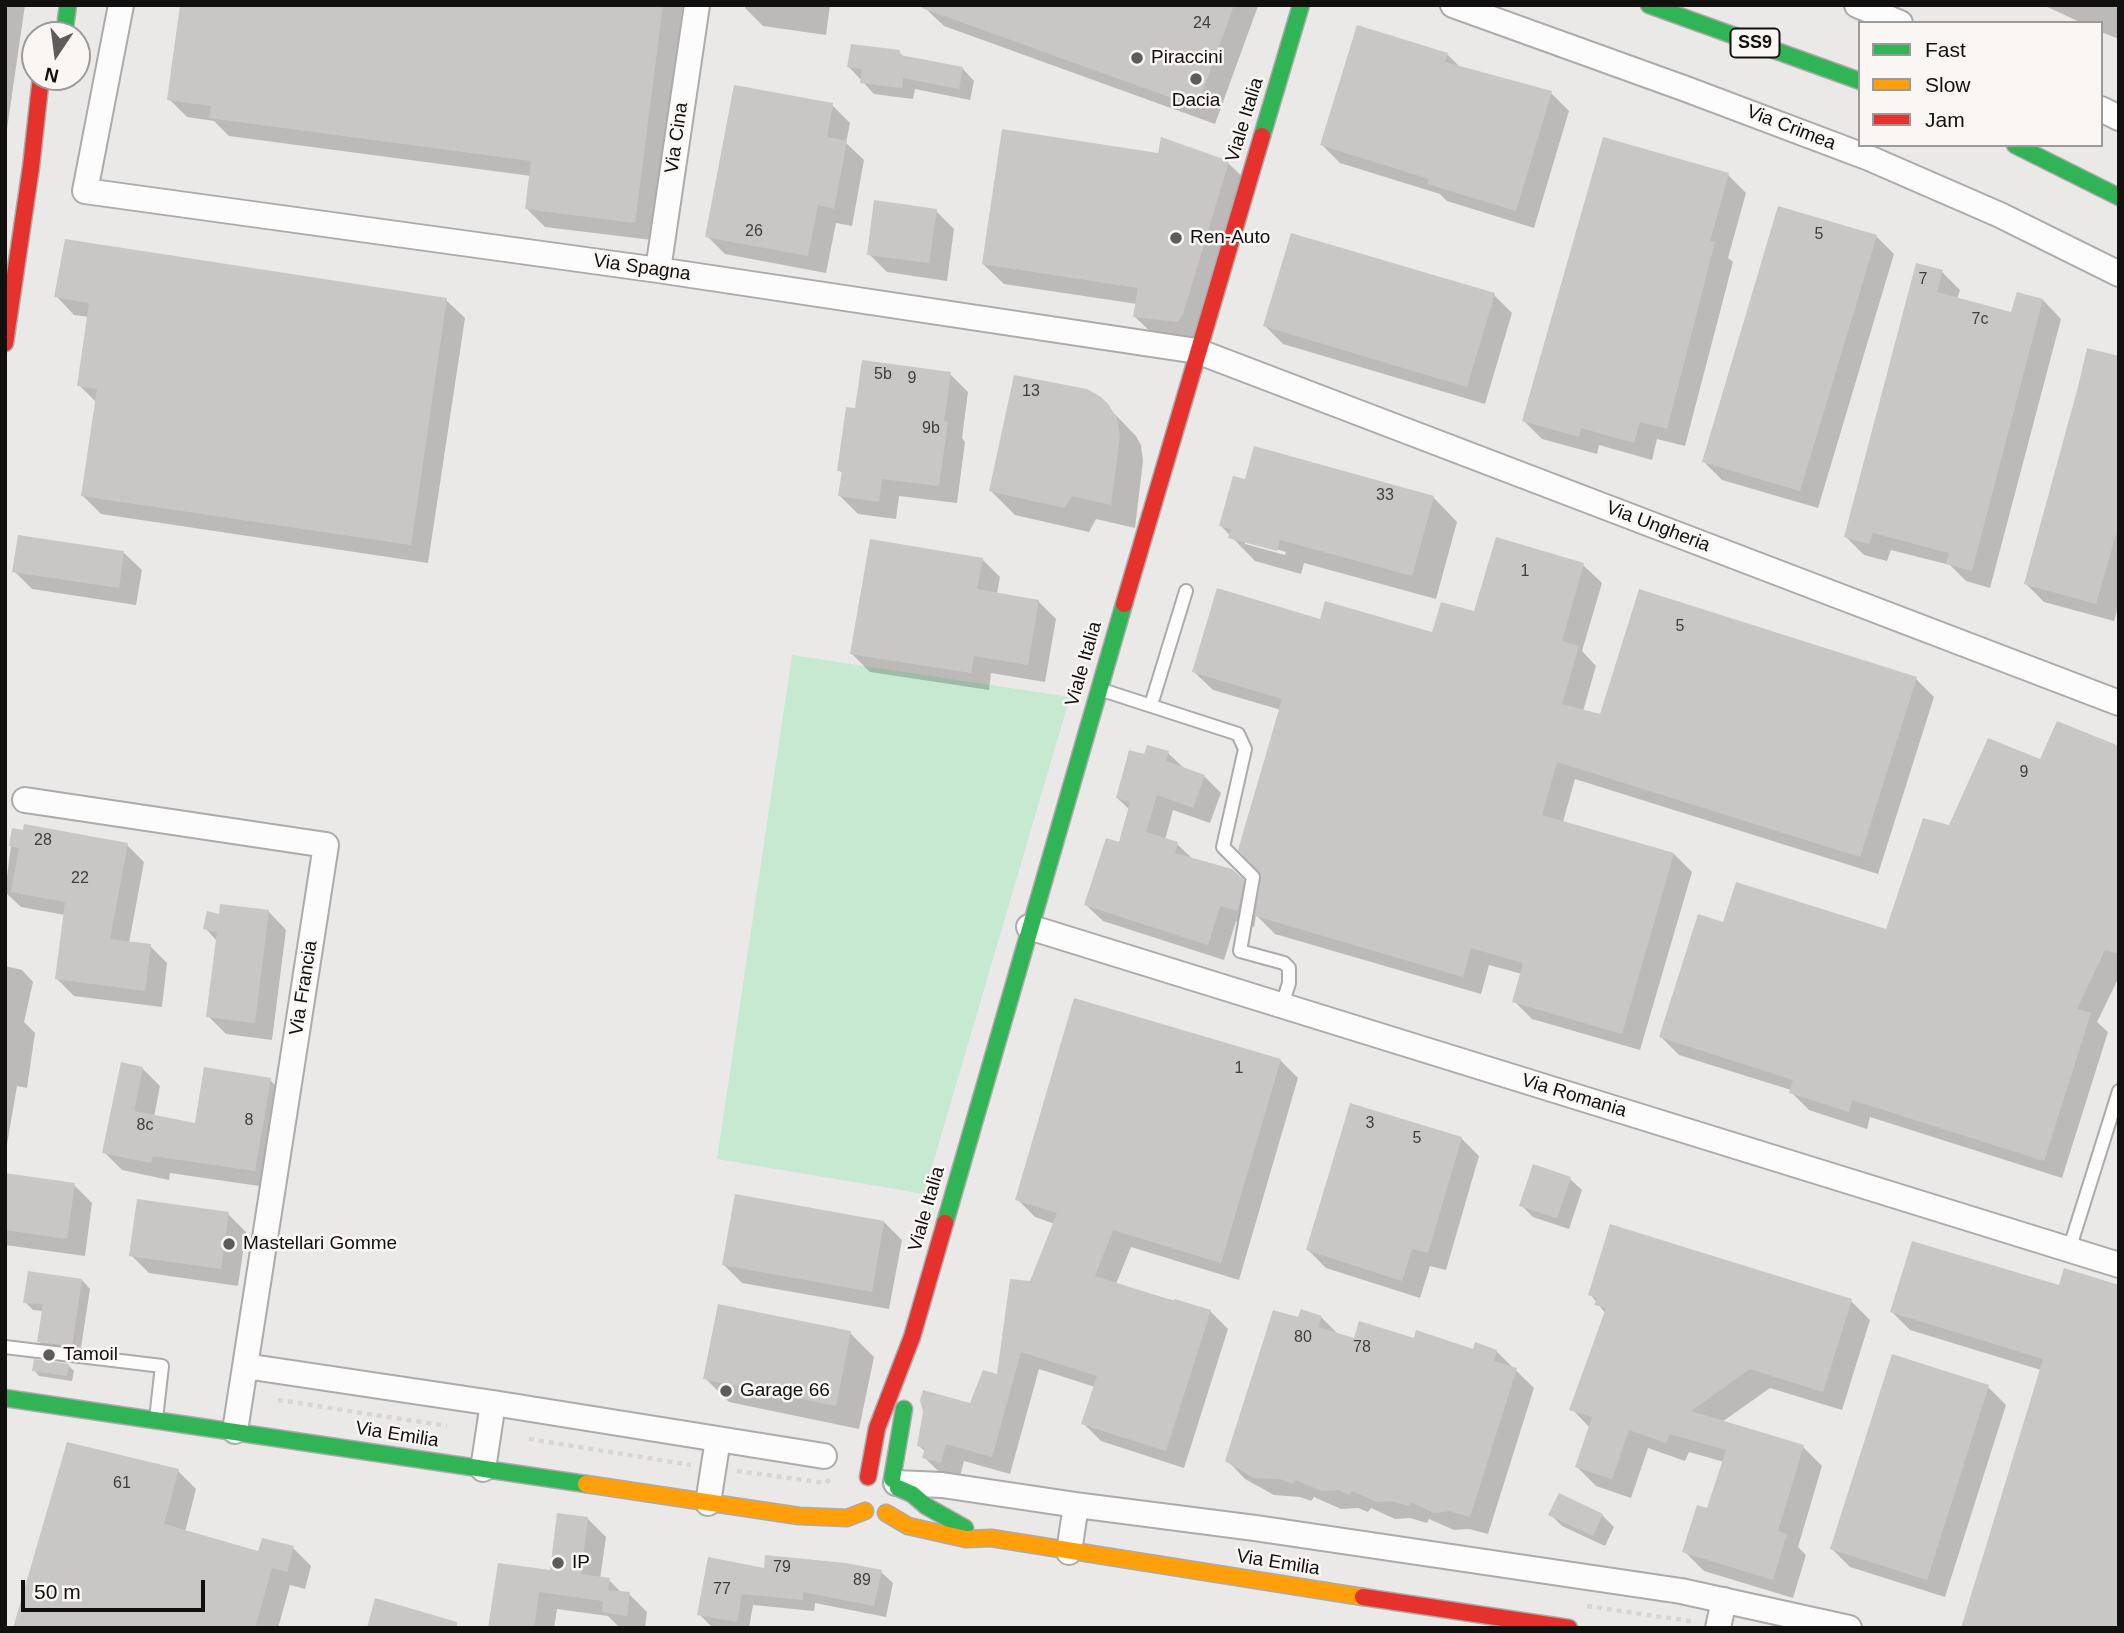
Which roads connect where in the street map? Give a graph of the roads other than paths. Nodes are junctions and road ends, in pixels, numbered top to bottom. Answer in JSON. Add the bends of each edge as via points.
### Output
{"nodes":[{"id":1,"x":121,"y":5,"type":"edge"},
{"id":2,"x":697,"y":5,"type":"edge"},
{"id":3,"x":1301,"y":5,"type":"edge"},
{"id":4,"x":1453,"y":5,"type":"edge"},
{"id":5,"x":1649,"y":5,"type":"edge"},
{"id":6,"x":1857,"y":5,"type":"edge"},
{"id":7,"x":1895,"y":21,"type":"edge"},
{"id":8,"x":1858,"y":80,"type":"edge"},
{"id":9,"x":39,"y":91,"type":"edge"},
{"id":10,"x":50,"y":91,"type":"edge"},
{"id":11,"x":2103,"y":110,"type":"edge"},
{"id":12,"x":2119,"y":118,"type":"edge"},
{"id":13,"x":2019,"y":147,"type":"edge"},
{"id":14,"x":31,"y":167,"type":"junction"},
{"id":15,"x":2119,"y":197,"type":"edge"},
{"id":16,"x":658,"y":270,"type":"junction"},
{"id":17,"x":2119,"y":274,"type":"edge"},
{"id":18,"x":5,"y":343,"type":"edge"},
{"id":19,"x":1197,"y":351,"type":"junction"},
{"id":20,"x":1186,"y":591,"type":"dead end"},
{"id":21,"x":1099,"y":689,"type":"junction"},
{"id":22,"x":2119,"y":703,"type":"edge"},
{"id":23,"x":1151,"y":705,"type":"junction"},
{"id":24,"x":25,"y":800,"type":"dead end"},
{"id":25,"x":1030,"y":927,"type":"junction"},
{"id":26,"x":1282,"y":1005,"type":"junction"},
{"id":27,"x":2119,"y":1091,"type":"edge"},
{"id":28,"x":2069,"y":1250,"type":"junction"},
{"id":29,"x":2119,"y":1265,"type":"edge"},
{"id":30,"x":912,"y":1337,"type":"junction"},
{"id":31,"x":5,"y":1347,"type":"edge"},
{"id":32,"x":245,"y":1366,"type":"junction"},
{"id":33,"x":5,"y":1398,"type":"edge"},
{"id":34,"x":493,"y":1403,"type":"junction"},
{"id":35,"x":156,"y":1420,"type":"junction"},
{"id":36,"x":235,"y":1431,"type":"junction"},
{"id":37,"x":718,"y":1438,"type":"junction"},
{"id":38,"x":824,"y":1456,"type":"dead end"},
{"id":39,"x":483,"y":1469,"type":"junction"},
{"id":40,"x":868,"y":1477,"type":"junction"},
{"id":41,"x":895,"y":1483,"type":"junction"},
{"id":42,"x":807,"y":1500,"type":"dead end"},
{"id":43,"x":860,"y":1500,"type":"junction"},
{"id":44,"x":708,"y":1503,"type":"junction"},
{"id":45,"x":1076,"y":1505,"type":"junction"},
{"id":46,"x":782,"y":1512,"type":"junction"},
{"id":47,"x":886,"y":1514,"type":"junction"},
{"id":48,"x":982,"y":1538,"type":"junction"},
{"id":49,"x":1069,"y":1552,"type":"junction"},
{"id":50,"x":1724,"y":1601,"type":"junction"},
{"id":51,"x":1569,"y":1628,"type":"edge"},
{"id":52,"x":1718,"y":1628,"type":"edge"},
{"id":53,"x":1849,"y":1628,"type":"edge"}],
"edges":[{"from":1,"to":16,"type":"street","name":"Via Spagna","via":[[85,191]]},
{"from":2,"to":16,"type":"street","name":"Via Cina"},
{"from":3,"to":19,"type":"main road","name":"Viale Italia"},
{"from":4,"to":17,"type":"street","name":"Via Crimea","via":[[1869,158]]},
{"from":5,"to":8,"type":"main road","number":"SS9"},
{"from":6,"to":7,"type":"street"},
{"from":9,"to":14,"type":"main road"},
{"from":10,"to":14,"type":"main road"},
{"from":11,"to":12,"type":"street"},
{"from":13,"to":15,"type":"main road"},
{"from":14,"to":18,"type":"main road"},
{"from":16,"to":19,"type":"street","name":"Via Spagna"},
{"from":19,"to":21,"type":"main road","name":"Viale Italia"},
{"from":19,"to":22,"type":"street","name":"Via Ungheria"},
{"from":20,"to":23,"type":"lane"},
{"from":21,"to":23,"type":"lane"},
{"from":21,"to":25,"type":"main road","name":"Viale Italia"},
{"from":23,"to":26,"type":"lane","via":[[1238,734],[1245,749],[1223,847],[1253,877],[1240,951],[1289,968]]},
{"from":24,"to":32,"type":"street","name":"Via Francia","via":[[326,845]]},
{"from":25,"to":26,"type":"street","name":"Via Romania"},
{"from":25,"to":30,"type":"main road","name":"Viale Italia"},
{"from":26,"to":28,"type":"street","name":"Via Romania"},
{"from":27,"to":28,"type":"lane"},
{"from":28,"to":29,"type":"street","name":"Via Romania"},
{"from":30,"to":40,"type":"main road","name":"Viale Italia","via":[[877,1428]]},
{"from":30,"to":41,"type":"main road","name":"Viale Italia"},
{"from":31,"to":35,"type":"lane","via":[[162,1366]]},
{"from":32,"to":34,"type":"street"},
{"from":32,"to":36,"type":"street","name":"Via Francia"},
{"from":33,"to":35,"type":"main road","name":"Via Emilia"},
{"from":34,"to":37,"type":"street"},
{"from":34,"to":39,"type":"street"},
{"from":35,"to":36,"type":"main road","name":"Via Emilia"},
{"from":36,"to":39,"type":"main road","name":"Via Emilia"},
{"from":37,"to":38,"type":"street"},
{"from":37,"to":44,"type":"street"},
{"from":39,"to":44,"type":"main road","name":"Via Emilia"},
{"from":40,"to":41,"type":"main road","name":"Via Emilia","via":[[881,1474]]},
{"from":40,"to":43,"type":"main road","via":[[862,1482]]},
{"from":41,"to":45,"type":"street","via":[[942,1485]]},
{"from":41,"to":47,"type":"main road","via":[[896,1506]]},
{"from":41,"to":48,"type":"main road","name":"Via Emilia"},
{"from":42,"to":46,"type":"main road"},
{"from":43,"to":46,"type":"main road","name":"Via Emilia","via":[[848,1518]]},
{"from":43,"to":47,"type":"main road","name":"Via Emilia","via":[[875,1515]]},
{"from":44,"to":46,"type":"main road","name":"Via Emilia"},
{"from":45,"to":49,"type":"street"},
{"from":45,"to":50,"type":"street","via":[[1682,1591]]},
{"from":47,"to":48,"type":"main road","name":"Via Emilia","via":[[908,1526],[966,1539]]},
{"from":48,"to":49,"type":"main road","name":"Via Emilia"},
{"from":49,"to":51,"type":"main road","name":"Via Emilia"},
{"from":50,"to":52,"type":"street"},
{"from":50,"to":53,"type":"street"}]}
